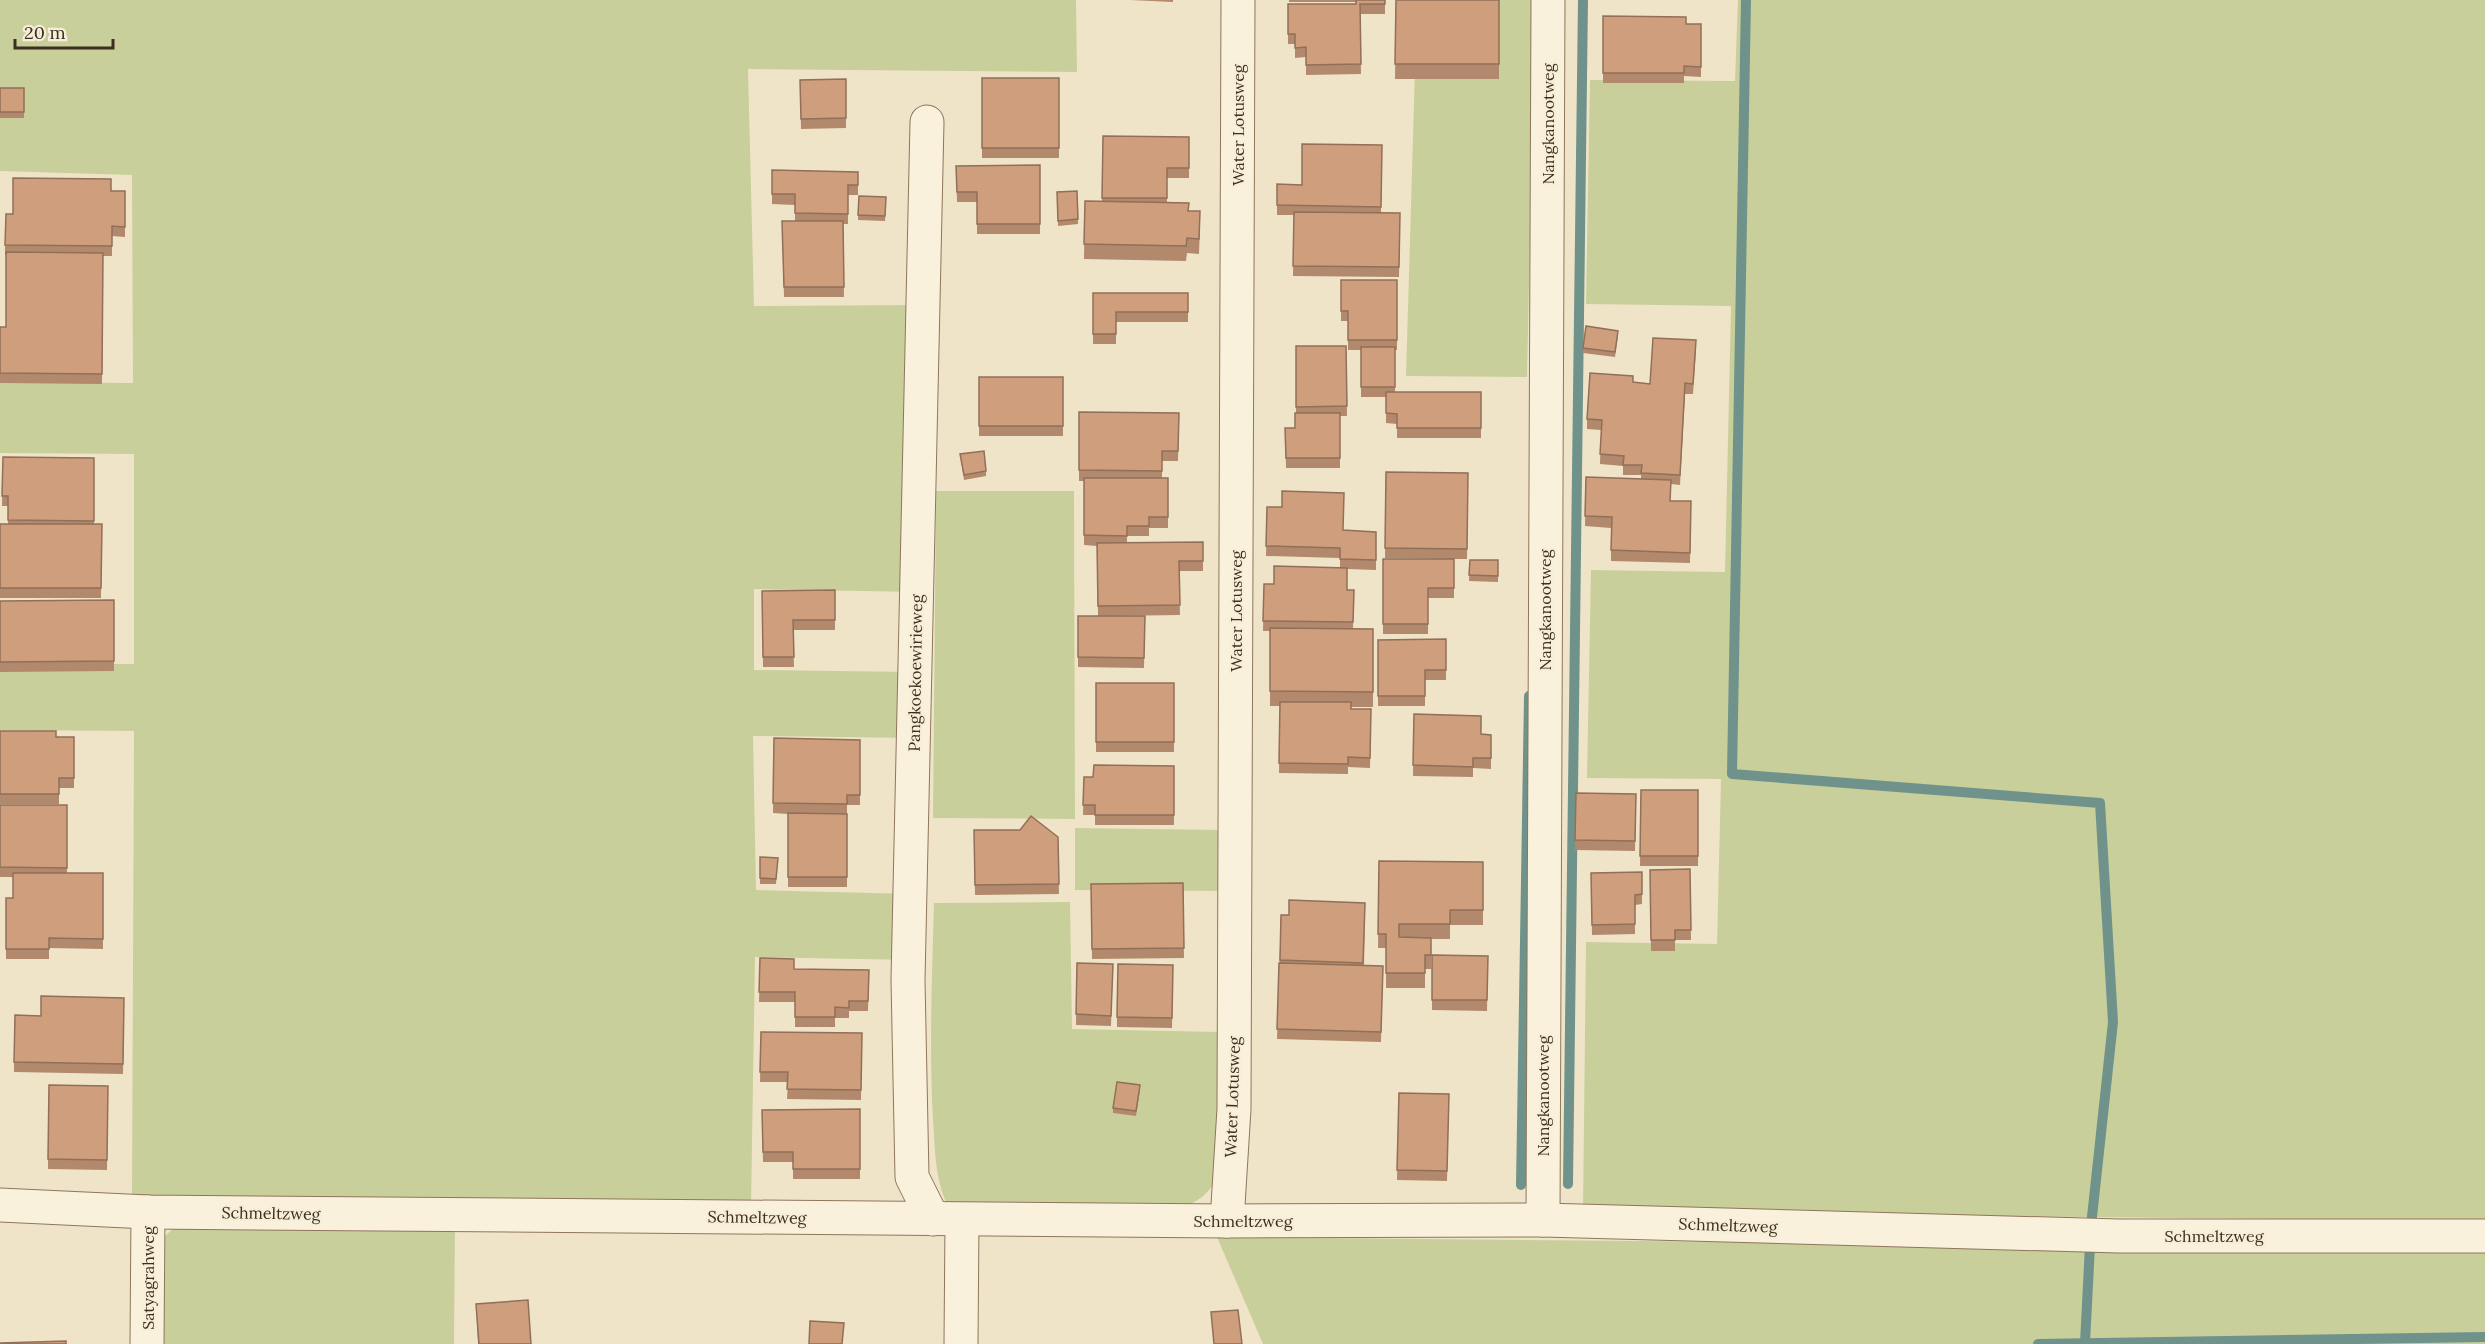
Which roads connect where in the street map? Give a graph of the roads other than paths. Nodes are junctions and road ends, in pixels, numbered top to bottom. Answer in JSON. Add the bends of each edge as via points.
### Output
{"nodes":[{"id":1,"x":1238,"y":0,"type":"edge"},
{"id":2,"x":1548,"y":0,"type":"edge"},
{"id":3,"x":927,"y":122,"type":"dead end"},
{"id":4,"x":0,"y":1205,"type":"edge"},
{"id":5,"x":148,"y":1212,"type":"junction"},
{"id":6,"x":948,"y":1219,"type":"junction"},
{"id":7,"x":1543,"y":1220,"type":"junction"},
{"id":8,"x":1227,"y":1221,"type":"junction"},
{"id":9,"x":2485,"y":1236,"type":"edge"},
{"id":10,"x":147,"y":1344,"type":"edge"},
{"id":11,"x":961,"y":1344,"type":"edge"}],
"edges":[{"from":1,"to":8,"type":"street","name":"Water Lotusweg","via":[[1234,1109]]},
{"from":2,"to":7,"type":"street","name":"Nangkanootweg"},
{"from":3,"to":6,"type":"street","name":"Pangkoekoewirieweg","via":[[908,980],[912,1178]]},
{"from":4,"to":5,"type":"street","name":"Schmeltzweg"},
{"from":5,"to":6,"type":"street","name":"Schmeltzweg"},
{"from":5,"to":10,"type":"street","name":"Satyagrahweg"},
{"from":6,"to":8,"type":"street","name":"Schmeltzweg"},
{"from":6,"to":11,"type":"street"},
{"from":7,"to":8,"type":"street","name":"Schmeltzweg"},
{"from":7,"to":9,"type":"street","name":"Schmeltzweg","via":[[2119,1236]]}]}
